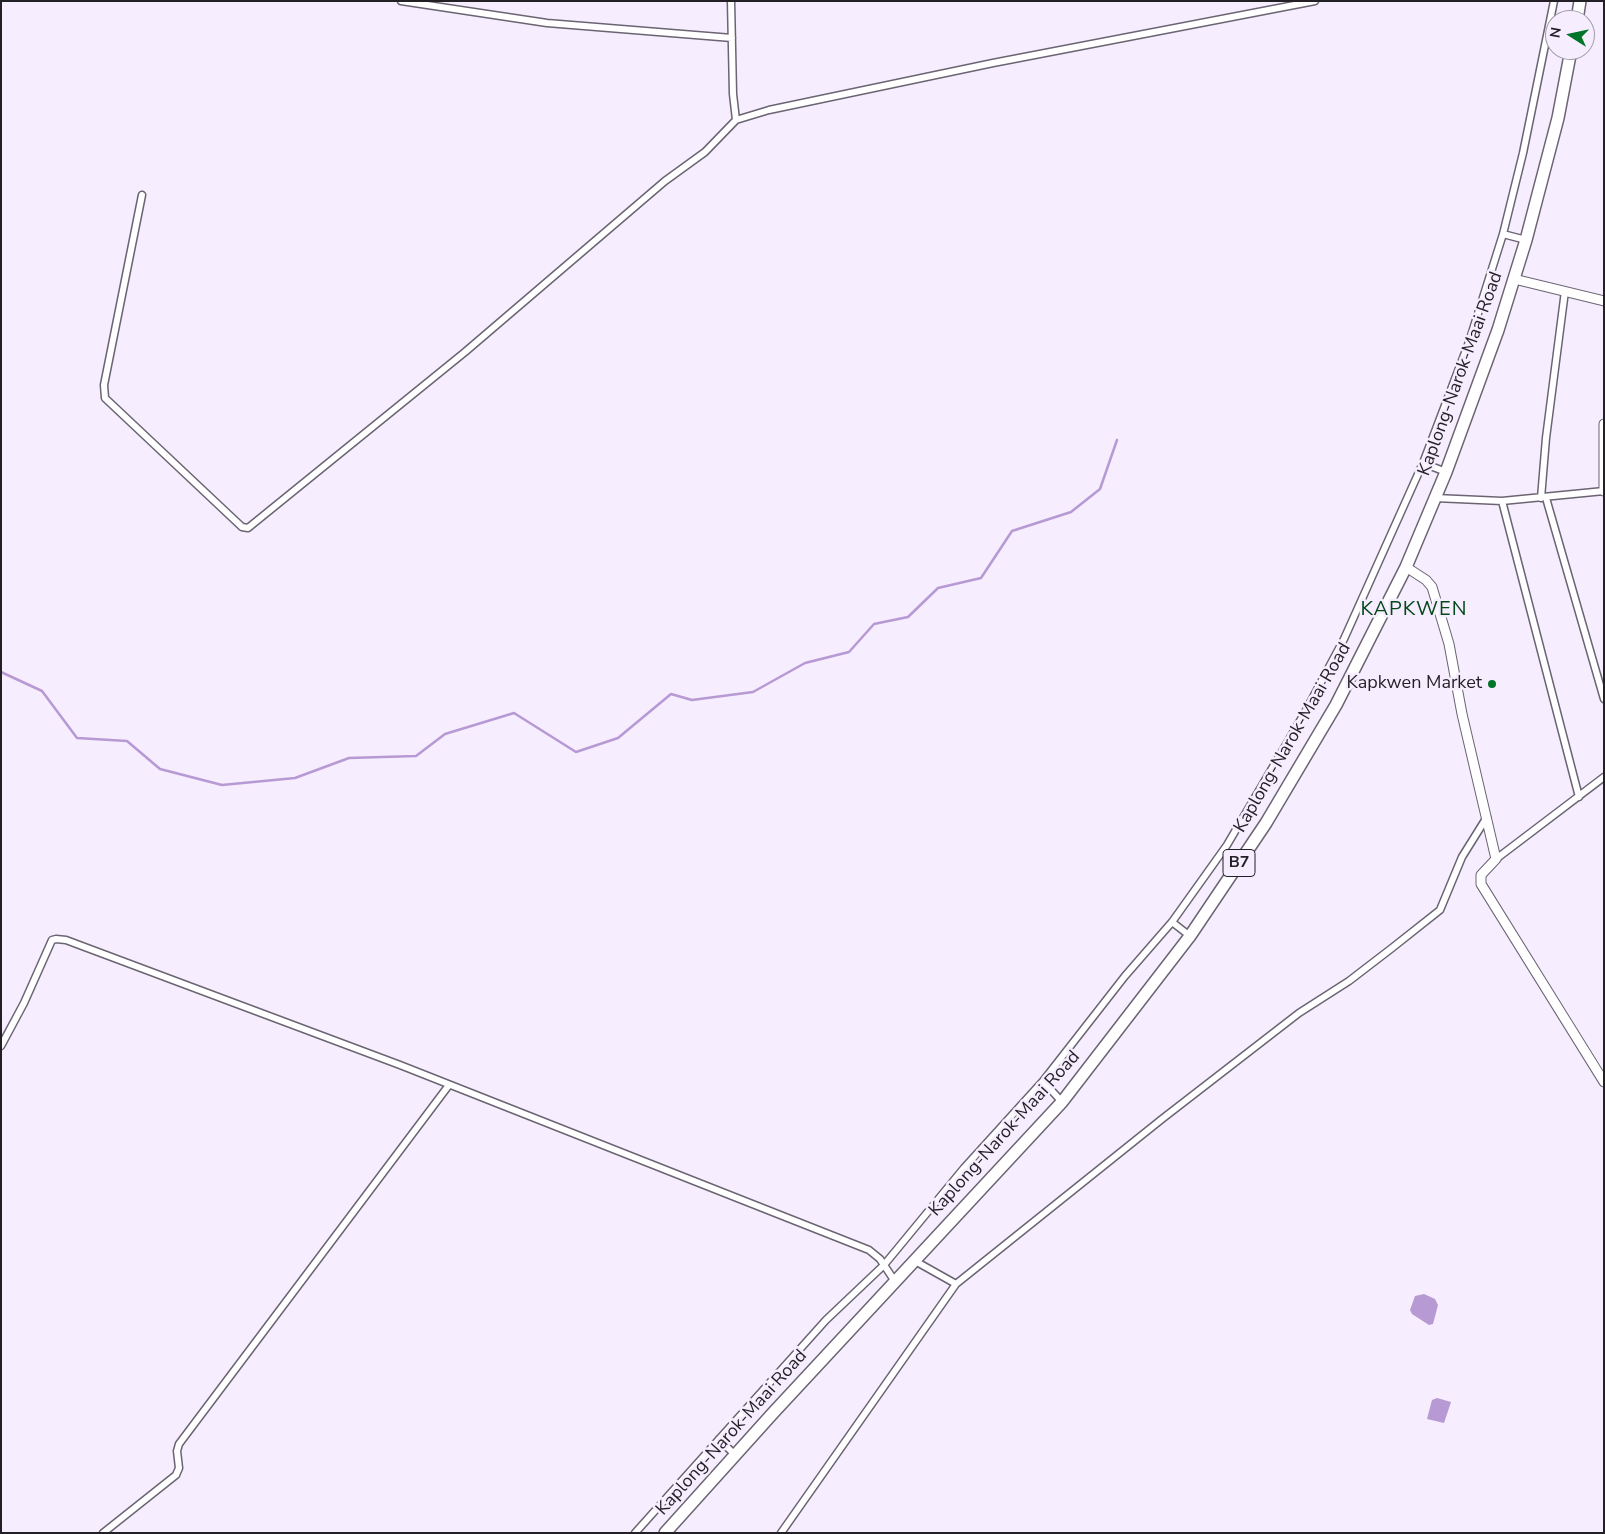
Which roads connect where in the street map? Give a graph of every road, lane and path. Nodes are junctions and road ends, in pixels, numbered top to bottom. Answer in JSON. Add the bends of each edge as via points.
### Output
{"nodes":[{"id":1,"x":402,"y":1,"type":"edge"},
{"id":2,"x":731,"y":1,"type":"edge"},
{"id":3,"x":1315,"y":1,"type":"edge"},
{"id":4,"x":1554,"y":1,"type":"edge"},
{"id":5,"x":732,"y":38,"type":"junction"},
{"id":6,"x":1569,"y":60,"type":"edge"},
{"id":7,"x":736,"y":120,"type":"junction"},
{"id":8,"x":142,"y":195,"type":"dead end"},
{"id":9,"x":1503,"y":234,"type":"junction"},
{"id":10,"x":1526,"y":240,"type":"junction"},
{"id":11,"x":1514,"y":279,"type":"junction"},
{"id":12,"x":1565,"y":292,"type":"junction"},
{"id":13,"x":1604,"y":300,"type":"edge"},
{"id":14,"x":1604,"y":424,"type":"edge"},
{"id":15,"x":1423,"y":463,"type":"junction"},
{"id":16,"x":1446,"y":472,"type":"junction"},
{"id":17,"x":1604,"y":491,"type":"edge"},
{"id":18,"x":1435,"y":498,"type":"junction"},
{"id":19,"x":1544,"y":498,"type":"junction"},
{"id":20,"x":1502,"y":501,"type":"junction"},
{"id":21,"x":1406,"y":567,"type":"junction"},
{"id":22,"x":1604,"y":699,"type":"edge"},
{"id":23,"x":1604,"y":777,"type":"edge"},
{"id":24,"x":1579,"y":797,"type":"junction"},
{"id":25,"x":1487,"y":816,"type":"junction"},
{"id":26,"x":1496,"y":859,"type":"junction"},
{"id":27,"x":1172,"y":922,"type":"junction"},
{"id":28,"x":1190,"y":936,"type":"junction"},
{"id":29,"x":1,"y":1046,"type":"edge"},
{"id":30,"x":1043,"y":1081,"type":"junction"},
{"id":31,"x":1604,"y":1082,"type":"edge"},
{"id":32,"x":449,"y":1085,"type":"junction"},
{"id":33,"x":1062,"y":1102,"type":"junction"},
{"id":34,"x":915,"y":1260,"type":"junction"},
{"id":35,"x":884,"y":1265,"type":"junction"},
{"id":36,"x":896,"y":1283,"type":"junction"},
{"id":37,"x":956,"y":1284,"type":"junction"},
{"id":38,"x":719,"y":1439,"type":"junction"},
{"id":39,"x":736,"y":1456,"type":"junction"},
{"id":40,"x":104,"y":1533,"type":"edge"},
{"id":41,"x":636,"y":1533,"type":"edge"},
{"id":42,"x":665,"y":1533,"type":"edge"},
{"id":43,"x":782,"y":1533,"type":"edge"}],
"edges":[{"from":1,"to":5,"type":"street","via":[[547,23]]},
{"from":2,"to":5,"type":"street"},
{"from":3,"to":7,"type":"street","via":[[992,63],[769,110]]},
{"from":4,"to":9,"type":"street"},
{"from":5,"to":7,"type":"street"},
{"from":6,"to":10,"type":"highway","name":"Kaplong-Narok-Maai Road","number":"B7","via":[[1558,118]]},
{"from":7,"to":8,"type":"street","via":[[705,152],[665,181],[465,352],[248,528],[242,527],[106,398],[104,385]]},
{"from":9,"to":10,"type":"street"},
{"from":9,"to":15,"type":"street","via":[[1469,342]]},
{"from":10,"to":11,"type":"highway","name":"Kaplong-Narok-Maai Road","number":"B7"},
{"from":11,"to":12,"type":"street"},
{"from":11,"to":16,"type":"highway","name":"Kaplong-Narok-Maai Road","number":"B7"},
{"from":12,"to":13,"type":"street"},
{"from":12,"to":19,"type":"street","via":[[1546,438]]},
{"from":14,"to":17,"type":"street"},
{"from":15,"to":16,"type":"street"},
{"from":15,"to":27,"type":"street","via":[[1348,630],[1304,714],[1227,845]]},
{"from":16,"to":18,"type":"highway","name":"Kaplong-Narok-Maai Road","number":"B7"},
{"from":17,"to":19,"type":"street"},
{"from":18,"to":20,"type":"street"},
{"from":18,"to":21,"type":"highway","name":"Kaplong-Narok-Maai Road","number":"B7"},
{"from":19,"to":20,"type":"street"},
{"from":19,"to":22,"type":"street"},
{"from":20,"to":24,"type":"street"},
{"from":21,"to":25,"type":"street","via":[[1426,580],[1436,596]]},
{"from":21,"to":28,"type":"highway","name":"Kaplong-Narok-Maai Road","number":"B7","via":[[1336,705],[1266,823]]},
{"from":23,"to":24,"type":"street"},
{"from":24,"to":26,"type":"street"},
{"from":25,"to":26,"type":"street"},
{"from":25,"to":37,"type":"street","via":[[1462,857],[1440,910],[1349,980],[1299,1013]]},
{"from":26,"to":31,"type":"street","via":[[1481,875],[1484,892]]},
{"from":27,"to":28,"type":"street"},
{"from":27,"to":30,"type":"street"},
{"from":28,"to":33,"type":"highway","name":"Kaplong-Narok-Maai Road","number":"B7"},
{"from":29,"to":32,"type":"street","via":[[48,947],[52,940],[60,939],[209,992]]},
{"from":30,"to":33,"type":"street"},
{"from":30,"to":35,"type":"street","via":[[964,1168]]},
{"from":32,"to":35,"type":"street","via":[[869,1250]]},
{"from":32,"to":40,"type":"street","via":[[179,1444],[176,1475]]},
{"from":33,"to":34,"type":"highway","name":"Kaplong-Narok-Maai Road","number":"B7"},
{"from":34,"to":36,"type":"highway","name":"Kaplong-Narok-Maai Road","number":"B7"},
{"from":34,"to":37,"type":"street"},
{"from":35,"to":36,"type":"street"},
{"from":35,"to":38,"type":"street","via":[[826,1320]]},
{"from":36,"to":39,"type":"highway","name":"Kaplong-Narok-Maai Road","number":"B7"},
{"from":37,"to":43,"type":"street"},
{"from":38,"to":39,"type":"street"},
{"from":38,"to":41,"type":"street"},
{"from":39,"to":42,"type":"highway","name":"Kaplong-Narok-Maai Road","number":"B7"}]}
